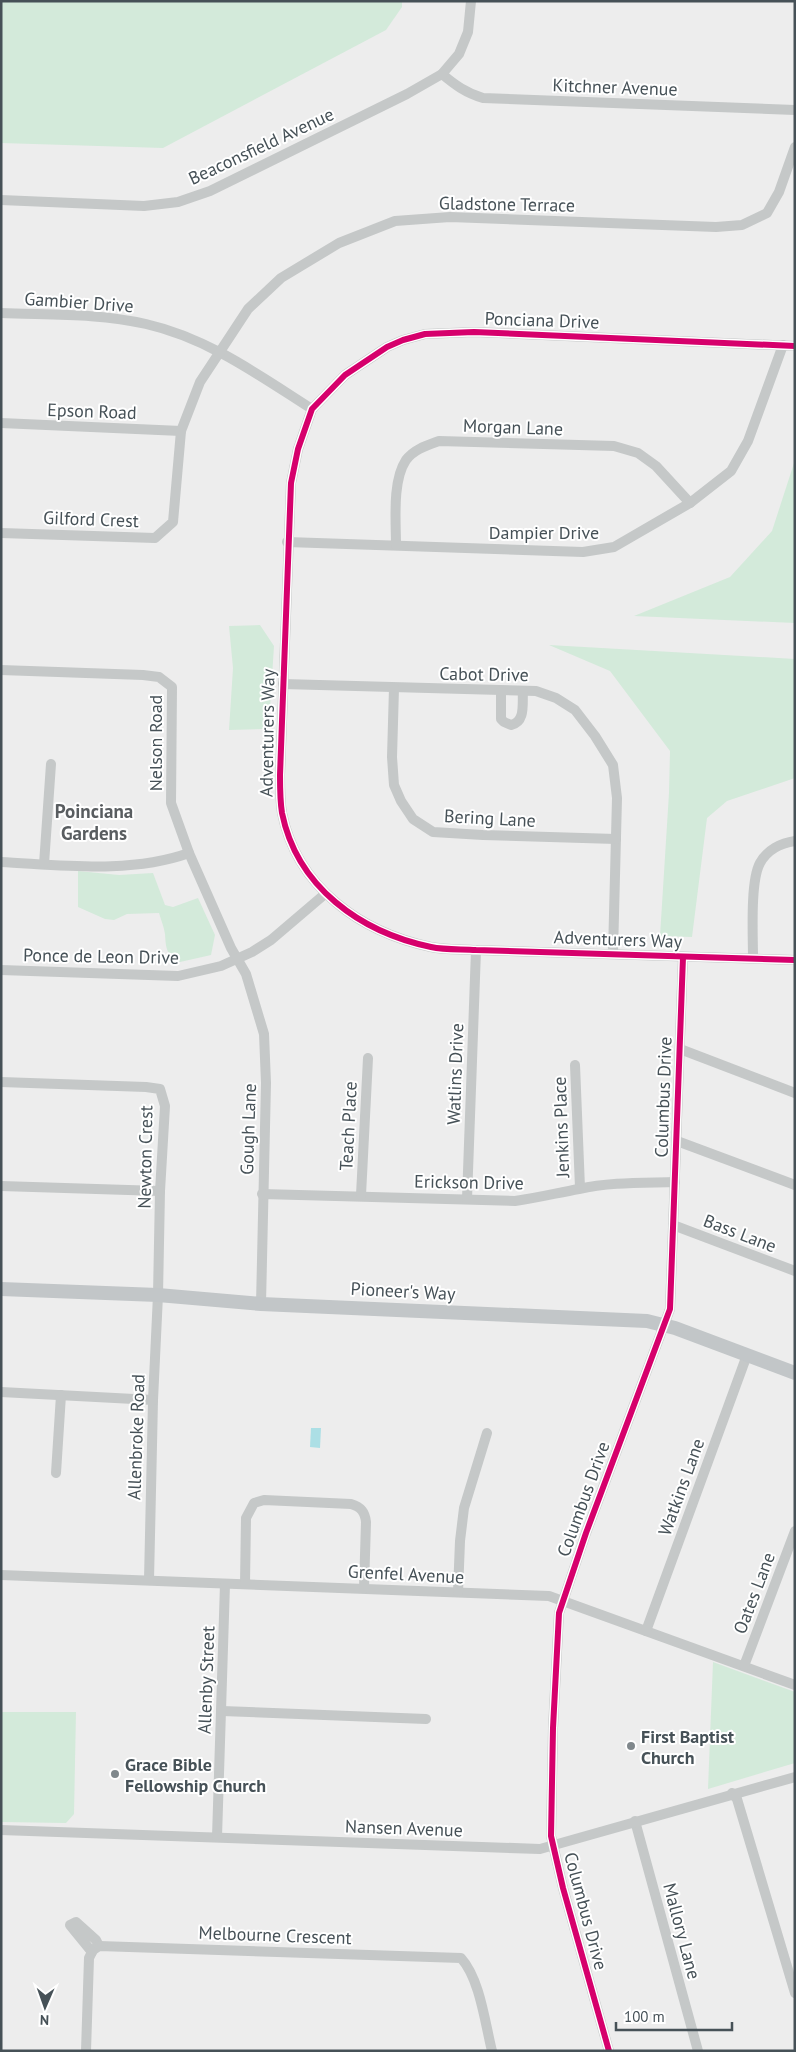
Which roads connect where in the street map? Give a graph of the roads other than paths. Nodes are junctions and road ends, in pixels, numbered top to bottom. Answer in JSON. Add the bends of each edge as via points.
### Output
{"nodes":[{"id":1,"x":471,"y":1,"type":"edge"},
{"id":2,"x":442,"y":74,"type":"junction"},
{"id":3,"x":795,"y":110,"type":"edge"},
{"id":4,"x":795,"y":147,"type":"edge"},
{"id":5,"x":1,"y":200,"type":"edge"},
{"id":6,"x":1,"y":313,"type":"edge"},
{"id":7,"x":784,"y":345,"type":"junction"},
{"id":8,"x":795,"y":346,"type":"edge"},
{"id":9,"x":220,"y":352,"type":"junction"},
{"id":10,"x":312,"y":409,"type":"junction"},
{"id":11,"x":1,"y":423,"type":"edge"},
{"id":12,"x":181,"y":431,"type":"junction"},
{"id":13,"x":690,"y":503,"type":"junction"},
{"id":14,"x":1,"y":533,"type":"edge"},
{"id":15,"x":287,"y":542,"type":"junction"},
{"id":16,"x":396,"y":545,"type":"junction"},
{"id":17,"x":1,"y":670,"type":"edge"},
{"id":18,"x":282,"y":684,"type":"junction"},
{"id":19,"x":394,"y":688,"type":"junction"},
{"id":20,"x":502,"y":691,"type":"junction"},
{"id":21,"x":523,"y":691,"type":"junction"},
{"id":22,"x":51,"y":764,"type":"dead end"},
{"id":23,"x":616,"y":839,"type":"junction"},
{"id":24,"x":795,"y":840,"type":"edge"},
{"id":25,"x":189,"y":853,"type":"junction"},
{"id":26,"x":1,"y":862,"type":"edge"},
{"id":27,"x":44,"y":864,"type":"junction"},
{"id":28,"x":325,"y":894,"type":"junction"},
{"id":29,"x":476,"y":950,"type":"junction"},
{"id":30,"x":613,"y":953,"type":"junction"},
{"id":31,"x":683,"y":957,"type":"junction"},
{"id":32,"x":752,"y":958,"type":"junction"},
{"id":33,"x":238,"y":959,"type":"junction"},
{"id":34,"x":795,"y":960,"type":"edge"},
{"id":35,"x":1,"y":970,"type":"edge"},
{"id":36,"x":680,"y":1049,"type":"junction"},
{"id":37,"x":368,"y":1058,"type":"dead end"},
{"id":38,"x":575,"y":1065,"type":"dead end"},
{"id":39,"x":1,"y":1082,"type":"edge"},
{"id":40,"x":795,"y":1093,"type":"edge"},
{"id":41,"x":676,"y":1141,"type":"junction"},
{"id":42,"x":675,"y":1182,"type":"junction"},
{"id":43,"x":795,"y":1185,"type":"edge"},
{"id":44,"x":1,"y":1186,"type":"edge"},
{"id":45,"x":580,"y":1188,"type":"junction"},
{"id":46,"x":160,"y":1191,"type":"junction"},
{"id":47,"x":262,"y":1194,"type":"junction"},
{"id":48,"x":361,"y":1196,"type":"junction"},
{"id":49,"x":467,"y":1199,"type":"junction"},
{"id":50,"x":674,"y":1225,"type":"junction"},
{"id":51,"x":795,"y":1271,"type":"edge"},
{"id":52,"x":1,"y":1289,"type":"edge"},
{"id":53,"x":158,"y":1295,"type":"junction"},
{"id":54,"x":261,"y":1304,"type":"junction"},
{"id":55,"x":663,"y":1325,"type":"junction"},
{"id":56,"x":747,"y":1355,"type":"junction"},
{"id":57,"x":795,"y":1372,"type":"edge"},
{"id":58,"x":1,"y":1392,"type":"edge"},
{"id":59,"x":61,"y":1395,"type":"junction"},
{"id":60,"x":153,"y":1400,"type":"junction"},
{"id":61,"x":487,"y":1433,"type":"dead end"},
{"id":62,"x":56,"y":1473,"type":"dead end"},
{"id":63,"x":795,"y":1531,"type":"edge"},
{"id":64,"x":1,"y":1575,"type":"edge"},
{"id":65,"x":148,"y":1580,"type":"junction"},
{"id":66,"x":225,"y":1584,"type":"junction"},
{"id":67,"x":245,"y":1584,"type":"junction"},
{"id":68,"x":364,"y":1588,"type":"junction"},
{"id":69,"x":458,"y":1592,"type":"junction"},
{"id":70,"x":563,"y":1601,"type":"junction"},
{"id":71,"x":646,"y":1631,"type":"junction"},
{"id":72,"x":744,"y":1666,"type":"junction"},
{"id":73,"x":795,"y":1685,"type":"edge"},
{"id":74,"x":222,"y":1710,"type":"junction"},
{"id":75,"x":426,"y":1719,"type":"dead end"},
{"id":76,"x":795,"y":1777,"type":"edge"},
{"id":77,"x":732,"y":1793,"type":"junction"},
{"id":78,"x":635,"y":1821,"type":"junction"},
{"id":79,"x":1,"y":1830,"type":"edge"},
{"id":80,"x":217,"y":1836,"type":"junction"},
{"id":81,"x":553,"y":1845,"type":"junction"},
{"id":82,"x":795,"y":1993,"type":"edge"},
{"id":83,"x":86,"y":2051,"type":"edge"},
{"id":84,"x":492,"y":2051,"type":"edge"},
{"id":85,"x":609,"y":2051,"type":"edge"},
{"id":86,"x":698,"y":2051,"type":"edge"}],
"edges":[{"from":1,"to":2,"type":"street","name":"Beaconsfield Avenue","via":[[468,32],[459,54]]},
{"from":2,"to":3,"type":"street","name":"Kitchner Avenue","via":[[470,94],[483,98]]},
{"from":2,"to":5,"type":"street","name":"Beaconsfield Avenue","via":[[269,163],[178,202],[144,206]]},
{"from":4,"to":9,"type":"street","name":"Gladstone Terrace","via":[[779,192],[767,213],[742,225],[450,217],[395,221],[339,243],[281,278],[248,308]]},
{"from":6,"to":9,"type":"street","name":"Gambier Drive","via":[[110,318],[147,324]]},
{"from":7,"to":8,"type":"street","name":"Ponciana Drive"},
{"from":7,"to":10,"type":"street","name":"Ponciana Drive","via":[[474,332],[425,334],[387,347],[345,375]]},
{"from":7,"to":13,"type":"street","name":"Dampier Drive","via":[[748,441],[731,471]]},
{"from":9,"to":10,"type":"street","name":"Gambier Drive"},
{"from":9,"to":12,"type":"street","name":"Gilford Crest","via":[[200,382]]},
{"from":10,"to":15,"type":"street","name":"Adventurers Way","via":[[290,483]]},
{"from":11,"to":12,"type":"street","name":"Epson Road"},
{"from":12,"to":14,"type":"street","name":"Gilford Crest","via":[[173,522],[155,538]]},
{"from":13,"to":16,"type":"street","name":"Dampier Drive","via":[[614,547],[583,552]]},
{"from":13,"to":16,"type":"street","name":"Morgan Lane","via":[[656,466],[638,453],[614,446],[439,440],[416,450],[406,460],[396,500]]},
{"from":15,"to":16,"type":"street","name":"Dampier Drive"},
{"from":15,"to":18,"type":"street","name":"Adventurers Way"},
{"from":17,"to":25,"type":"street","name":"Nelson Road","via":[[143,675],[159,677],[172,687],[171,803]]},
{"from":18,"to":19,"type":"street","name":"Cabot Drive"},
{"from":18,"to":28,"type":"street","name":"Adventurers Way","via":[[282,812],[292,845],[312,880]]},
{"from":19,"to":20,"type":"street","name":"Cabot Drive"},
{"from":19,"to":23,"type":"street","name":"Bering Lane","via":[[394,785],[400,801],[413,819],[433,832]]},
{"from":20,"to":21,"type":"street","name":"Cabot Drive"},
{"from":20,"to":21,"type":"street","via":[[501,719],[511,725],[522,717]]},
{"from":21,"to":23,"type":"street","name":"Cabot Drive","via":[[536,691],[556,698],[575,710],[595,736],[613,765],[617,798]]},
{"from":22,"to":27,"type":"street"},
{"from":23,"to":30,"type":"street","name":"Cabot Drive"},
{"from":24,"to":32,"type":"street","via":[[776,848],[760,864],[755,888]]},
{"from":25,"to":27,"type":"street","via":[[175,858],[100,867]]},
{"from":25,"to":33,"type":"street","name":"Nelson Road"},
{"from":26,"to":27,"type":"street"},
{"from":28,"to":29,"type":"street","name":"Adventurers Way","via":[[355,918],[398,938],[432,947]]},
{"from":28,"to":33,"type":"street","name":"Ponce de Leon Drive","via":[[271,940]]},
{"from":29,"to":30,"type":"street","name":"Adventurers Way"},
{"from":29,"to":49,"type":"street","name":"Watlins Drive"},
{"from":30,"to":31,"type":"street","name":"Adventurers Way"},
{"from":31,"to":32,"type":"street","name":"Adventurers Way"},
{"from":31,"to":36,"type":"street","name":"Columbus Drive"},
{"from":32,"to":34,"type":"street","name":"Adventurers Way"},
{"from":33,"to":35,"type":"street","name":"Ponce de Leon Drive","via":[[178,976]]},
{"from":33,"to":47,"type":"street","name":"Gough Lane","via":[[246,974],[264,1034],[266,1083]]},
{"from":36,"to":40,"type":"street"},
{"from":36,"to":41,"type":"street","name":"Columbus Drive"},
{"from":37,"to":48,"type":"street","name":"Teach Place"},
{"from":38,"to":45,"type":"street","name":"Jenkins Place"},
{"from":39,"to":46,"type":"street","name":"Newton Crest","via":[[160,1089],[164,1106]]},
{"from":41,"to":42,"type":"street","name":"Columbus Drive"},
{"from":41,"to":43,"type":"street"},
{"from":42,"to":45,"type":"street","name":"Erickson Drive"},
{"from":42,"to":50,"type":"street","name":"Columbus Drive"},
{"from":44,"to":46,"type":"street"},
{"from":45,"to":49,"type":"street","name":"Erickson Drive","via":[[515,1201]]},
{"from":46,"to":53,"type":"street","name":"Newton Crest"},
{"from":47,"to":48,"type":"street","name":"Erickson Drive"},
{"from":47,"to":54,"type":"street","name":"Gough Lane"},
{"from":48,"to":49,"type":"street","name":"Erickson Drive"},
{"from":50,"to":51,"type":"street","name":"Bass Lane"},
{"from":50,"to":55,"type":"street","name":"Columbus Drive","via":[[670,1308]]},
{"from":52,"to":53,"type":"main road","name":"Pioneer's Way"},
{"from":53,"to":54,"type":"main road","name":"Pioneer's Way"},
{"from":53,"to":60,"type":"street","name":"Allenbroke Road"},
{"from":54,"to":55,"type":"main road","name":"Pioneer's Way","via":[[647,1321]]},
{"from":55,"to":56,"type":"main road","name":"Pioneer's Way"},
{"from":55,"to":70,"type":"street","name":"Columbus Drive"},
{"from":56,"to":57,"type":"main road","name":"Pioneer's Way"},
{"from":56,"to":71,"type":"street","name":"Watkins Lane"},
{"from":58,"to":59,"type":"street"},
{"from":59,"to":60,"type":"street"},
{"from":59,"to":62,"type":"street"},
{"from":60,"to":65,"type":"street","name":"Allenbroke Road"},
{"from":61,"to":69,"type":"street","via":[[464,1508]]},
{"from":63,"to":72,"type":"street","name":"Oates Lane"},
{"from":64,"to":65,"type":"street","name":"Grenfel Avenue"},
{"from":65,"to":66,"type":"street","name":"Grenfel Avenue"},
{"from":66,"to":67,"type":"street","name":"Grenfel Avenue"},
{"from":66,"to":74,"type":"street","name":"Allenby Street"},
{"from":67,"to":68,"type":"street","name":"Grenfel Avenue"},
{"from":67,"to":68,"type":"street","via":[[246,1518],[254,1503],[264,1500],[360,1507],[366,1522]]},
{"from":68,"to":69,"type":"street","name":"Grenfel Avenue"},
{"from":69,"to":70,"type":"street","name":"Grenfel Avenue","via":[[549,1596]]},
{"from":70,"to":71,"type":"street","name":"Grenfel Avenue"},
{"from":70,"to":81,"type":"street","name":"Columbus Drive","via":[[553,1728]]},
{"from":71,"to":72,"type":"street","name":"Grenfel Avenue"},
{"from":72,"to":73,"type":"street","name":"Grenfel Avenue"},
{"from":74,"to":75,"type":"street"},
{"from":74,"to":80,"type":"street","name":"Allenby Street"},
{"from":76,"to":77,"type":"street","name":"Nansen Avenue"},
{"from":77,"to":78,"type":"street","name":"Nansen Avenue"},
{"from":77,"to":82,"type":"street","via":[[737,1800]]},
{"from":78,"to":81,"type":"street","name":"Nansen Avenue"},
{"from":78,"to":86,"type":"street","name":"Mallory Lane"},
{"from":79,"to":80,"type":"street","name":"Nansen Avenue"},
{"from":80,"to":81,"type":"street","name":"Nansen Avenue","via":[[540,1849]]},
{"from":81,"to":85,"type":"street","name":"Columbus Drive"},
{"from":83,"to":84,"type":"street","name":"Melbourne Crescent","via":[[89,1958],[95,1949],[460,1958],[474,1979]]}]}
